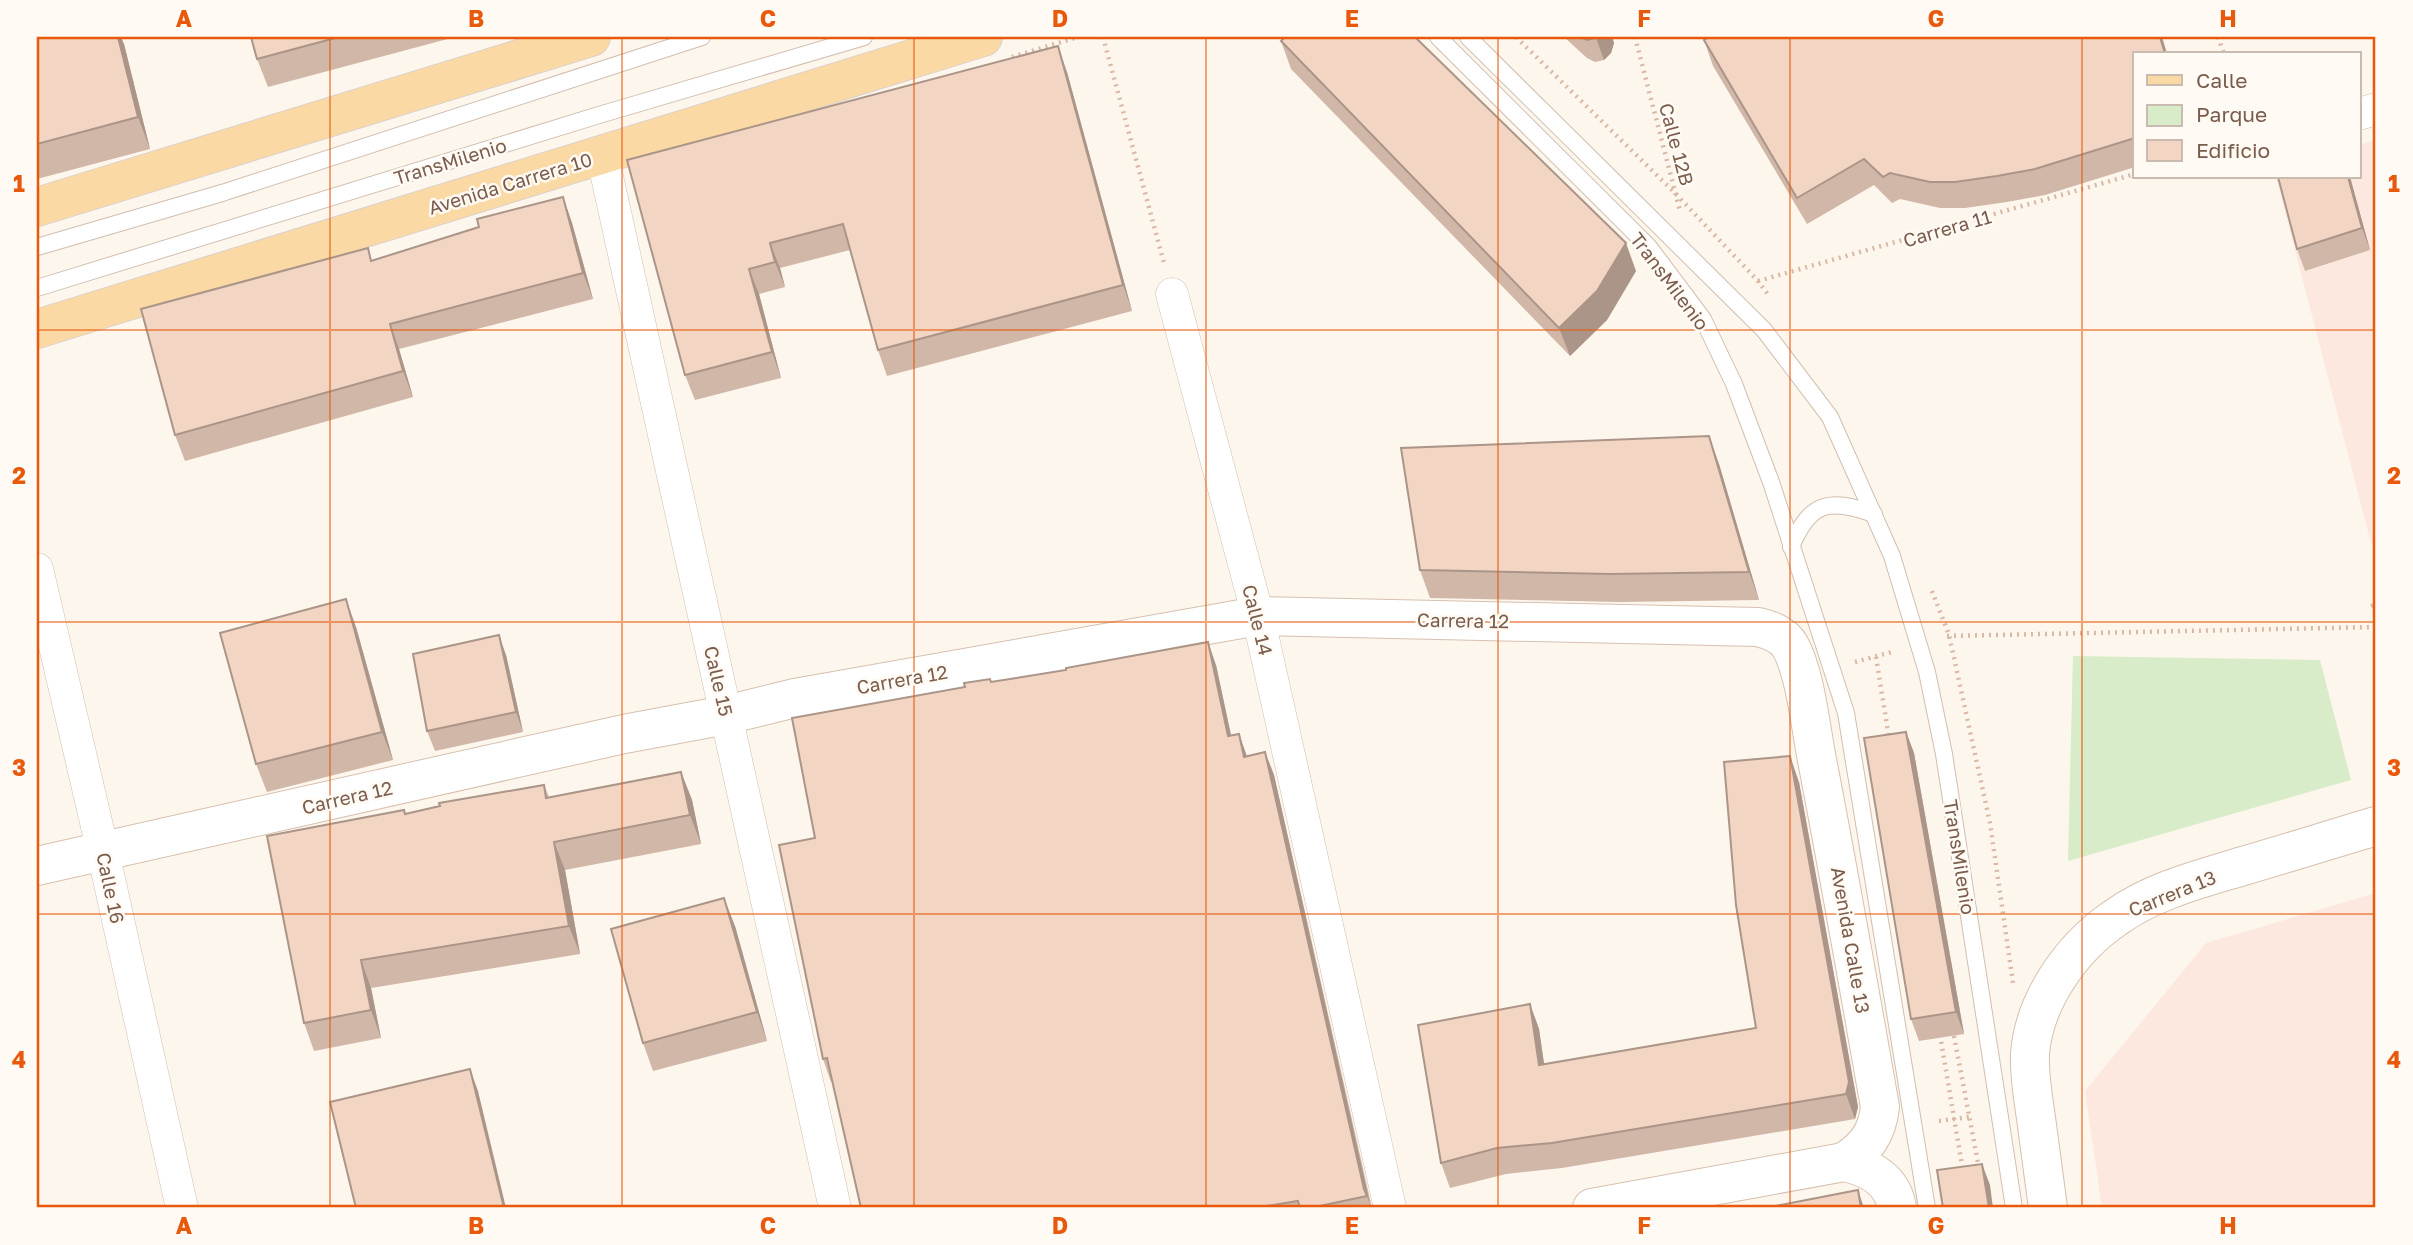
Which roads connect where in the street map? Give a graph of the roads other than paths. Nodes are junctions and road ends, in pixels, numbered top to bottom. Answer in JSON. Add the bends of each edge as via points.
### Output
{"nodes":[{"id":1,"x":702,"y":37,"type":"edge"},
{"id":2,"x":864,"y":37,"type":"edge"},
{"id":3,"x":983,"y":37,"type":"edge"},
{"id":4,"x":1438,"y":37,"type":"edge"},
{"id":5,"x":1468,"y":37,"type":"edge"},
{"id":6,"x":569,"y":40,"type":"edge"},
{"id":7,"x":602,"y":154,"type":"junction"},
{"id":8,"x":37,"y":207,"type":"edge"},
{"id":9,"x":37,"y":247,"type":"edge"},
{"id":10,"x":37,"y":288,"type":"edge"},
{"id":11,"x":1172,"y":294,"type":"road end"},
{"id":12,"x":37,"y":329,"type":"edge"},
{"id":13,"x":1874,"y":514,"type":"junction"},
{"id":14,"x":1791,"y":547,"type":"junction"},
{"id":15,"x":37,"y":569,"type":"edge"},
{"id":16,"x":1258,"y":616,"type":"junction"},
{"id":17,"x":1780,"y":635,"type":"joint"},
{"id":18,"x":726,"y":715,"type":"junction"},
{"id":19,"x":2376,"y":826,"type":"edge"},
{"id":20,"x":103,"y":852,"type":"junction"},
{"id":21,"x":37,"y":866,"type":"edge"},
{"id":22,"x":1844,"y":1163,"type":"junction"},
{"id":23,"x":182,"y":1208,"type":"edge"},
{"id":24,"x":835,"y":1208,"type":"edge"},
{"id":25,"x":1390,"y":1208,"type":"edge"},
{"id":26,"x":1592,"y":1208,"type":"edge"},
{"id":27,"x":1897,"y":1208,"type":"edge"},
{"id":28,"x":1927,"y":1208,"type":"edge"},
{"id":29,"x":2014,"y":1208,"type":"edge"},
{"id":30,"x":2048,"y":1208,"type":"edge"}],
"edges":[{"from":1,"to":9,"type":"lane","name":"TransMilenio","via":[[222,193]]},
{"from":2,"to":10,"type":"lane","name":"TransMilenio"},
{"from":3,"to":7,"type":"main road","name":"Avenida Carrera 10"},
{"from":4,"to":14,"type":"lane","name":"TransMilenio","via":[[1650,247],[1703,319],[1734,384]]},
{"from":5,"to":13,"type":"lane","name":"TransMilenio","via":[[1763,330],[1830,417]]},
{"from":6,"to":8,"type":"main road"},
{"from":7,"to":12,"type":"main road","name":"Avenida Carrera 10"},
{"from":7,"to":18,"type":"street","name":"Calle 15"},
{"from":11,"to":16,"type":"street","name":"Calle 14"},
{"from":13,"to":14,"type":"lane","via":[[1835,503],[1820,508],[1798,531]]},
{"from":13,"to":29,"type":"lane","name":"TransMilenio","via":[[1892,556],[1930,686],[1944,754]]},
{"from":14,"to":28,"type":"lane","name":"TransMilenio","via":[[1846,713]]},
{"from":15,"to":20,"type":"street","name":"Calle 16"},
{"from":16,"to":17,"type":"street","name":"Carrera 12","via":[[1758,627]]},
{"from":16,"to":18,"type":"street","name":"Carrera 12","via":[[795,698]]},
{"from":16,"to":25,"type":"street","name":"Calle 14"},
{"from":17,"to":22,"type":"street","name":"Avenida Calle 13","via":[[1790,646],[1801,678],[1880,1107],[1871,1140]]},
{"from":18,"to":20,"type":"street","name":"Carrera 12"},
{"from":18,"to":24,"type":"street","name":"Calle 15"},
{"from":19,"to":30,"type":"street","name":"Carrera 13","via":[[2183,884],[2115,918],[2063,969],[2036,1021],[2030,1054]]},
{"from":20,"to":21,"type":"street","name":"Carrera 12"},
{"from":20,"to":23,"type":"street","name":"Calle 16"},
{"from":22,"to":26,"type":"street"},
{"from":22,"to":27,"type":"street","via":[[1882,1179]]}]}
